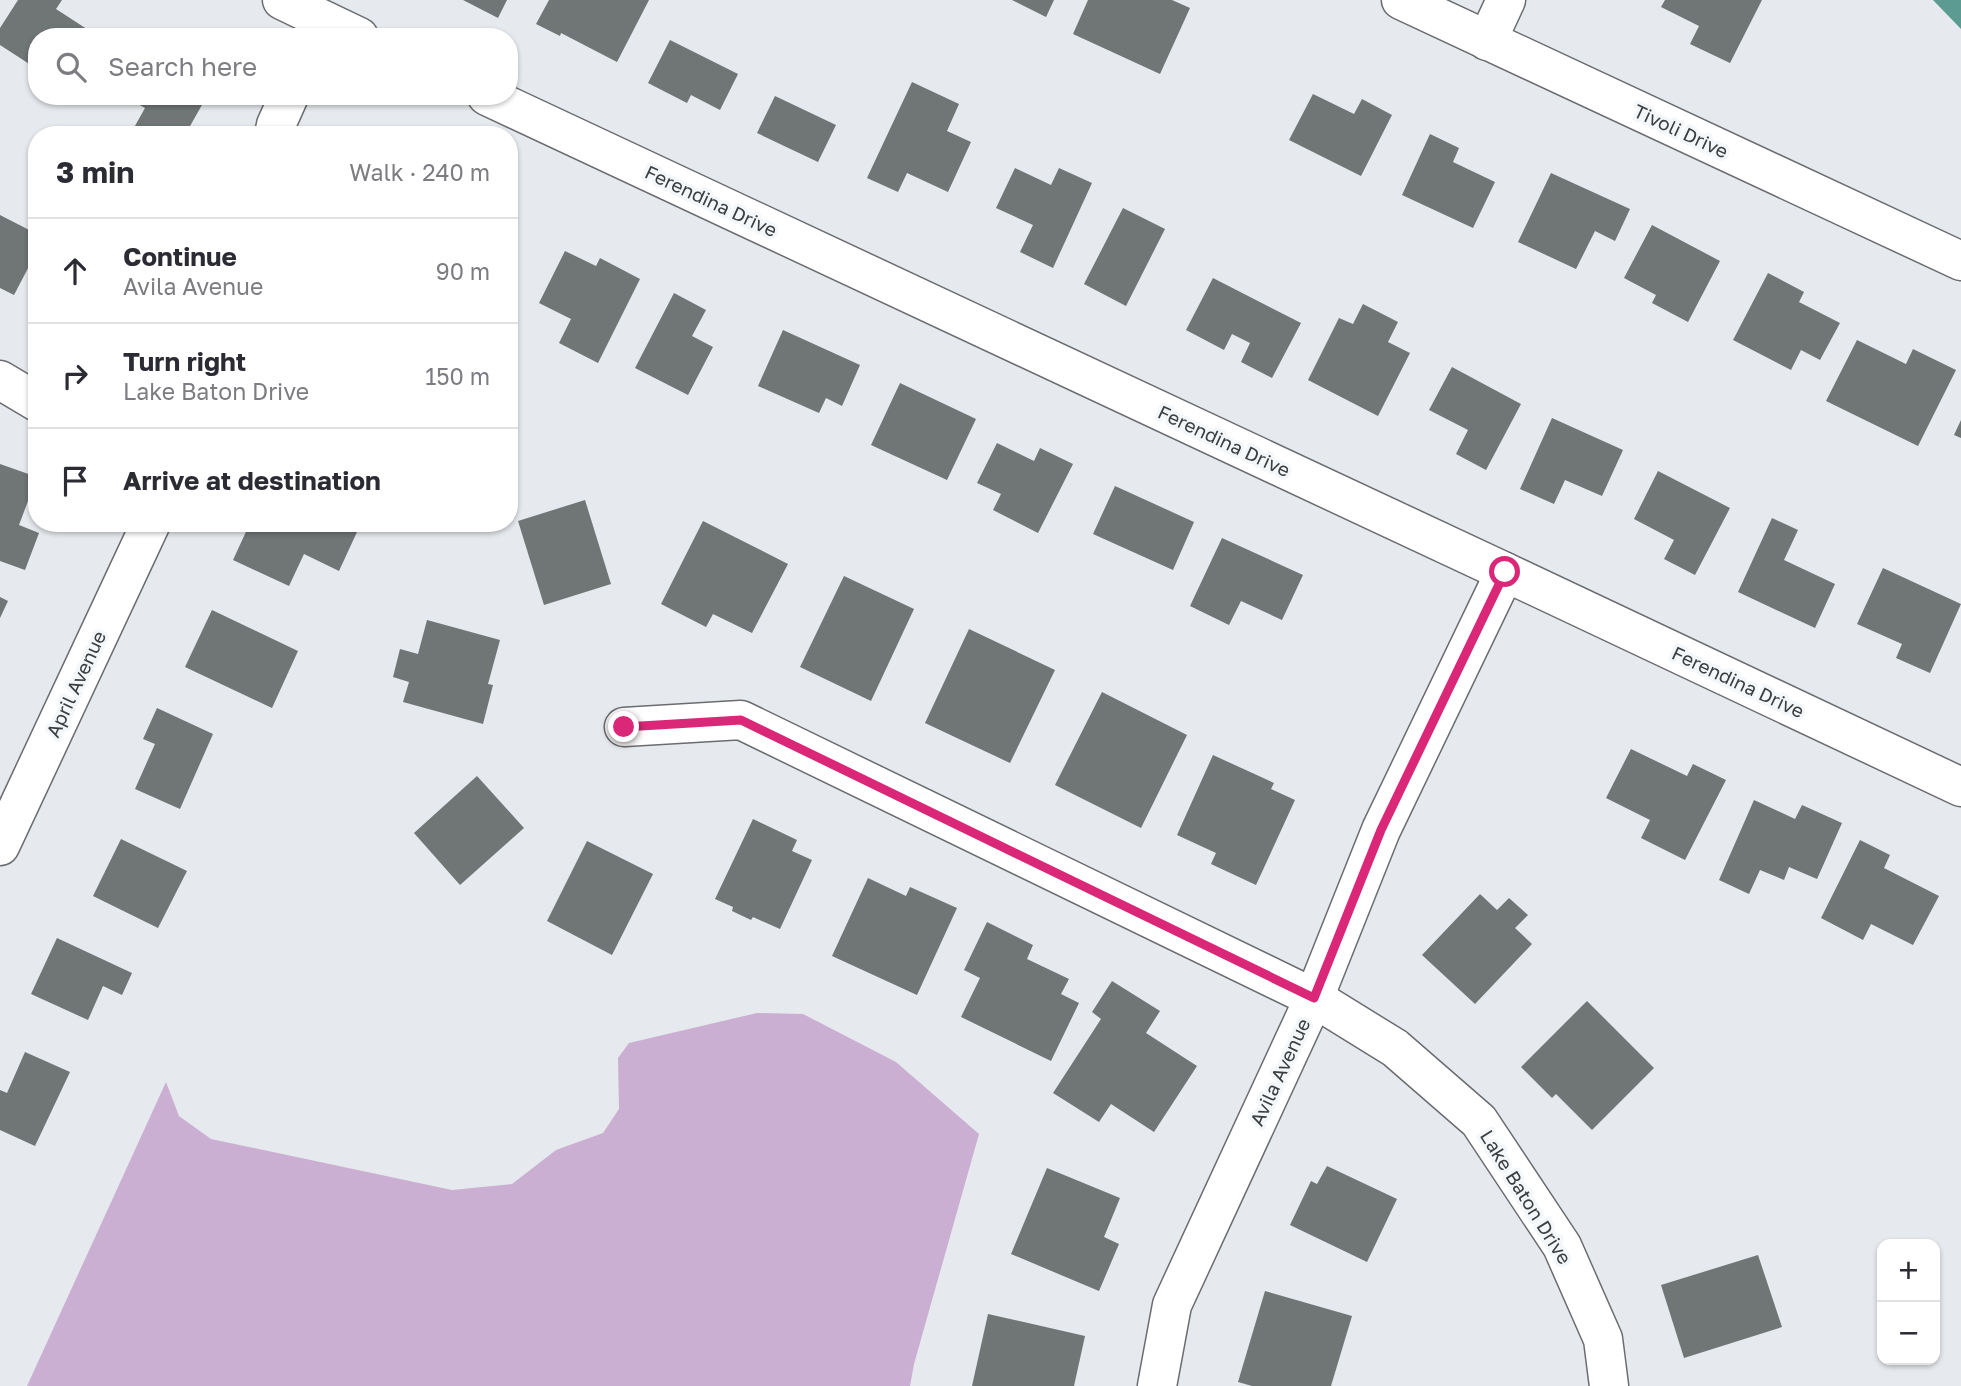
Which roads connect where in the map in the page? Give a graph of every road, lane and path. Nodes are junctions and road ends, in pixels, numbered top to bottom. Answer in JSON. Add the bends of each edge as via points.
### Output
{"nodes":[{"id":1,"x":282,"y":0,"type":"edge"},
{"id":2,"x":1401,"y":0,"type":"edge"},
{"id":3,"x":1506,"y":0,"type":"edge"},
{"id":4,"x":326,"y":19,"type":"edge"},
{"id":5,"x":342,"y":28,"type":"edge"},
{"id":6,"x":1487,"y":41,"type":"junction"},
{"id":7,"x":285,"y":105,"type":"edge"},
{"id":8,"x":506,"y":105,"type":"edge"},
{"id":9,"x":276,"y":126,"type":"edge"},
{"id":10,"x":1961,"y":261,"type":"edge"},
{"id":11,"x":0,"y":380,"type":"edge"},
{"id":12,"x":28,"y":397,"type":"edge"},
{"id":13,"x":147,"y":532,"type":"edge"},
{"id":14,"x":1505,"y":572,"type":"junction"},
{"id":15,"x":624,"y":727,"type":"dead end"},
{"id":16,"x":1961,"y":787,"type":"edge"},
{"id":17,"x":0,"y":846,"type":"edge"},
{"id":18,"x":1314,"y":998,"type":"junction"},
{"id":19,"x":1157,"y":1386,"type":"edge"},
{"id":20,"x":1609,"y":1386,"type":"edge"}],
"edges":[{"from":1,"to":4,"type":"street"},
{"from":2,"to":6,"type":"street","name":"Tivoli Drive"},
{"from":3,"to":6,"type":"street"},
{"from":4,"to":5,"type":"street"},
{"from":6,"to":10,"type":"street","name":"Tivoli Drive"},
{"from":7,"to":9,"type":"street"},
{"from":8,"to":14,"type":"street","name":"Ferendina Drive"},
{"from":11,"to":12,"type":"street"},
{"from":13,"to":17,"type":"street","name":"April Avenue"},
{"from":14,"to":16,"type":"street","name":"Ferendina Drive"},
{"from":14,"to":18,"type":"street","name":"Avila Avenue","via":[[1381,830]]},
{"from":15,"to":18,"type":"street","name":"Lake Baton Drive","via":[[741,720]]},
{"from":18,"to":19,"type":"street","name":"Avila Avenue","via":[[1172,1305]]},
{"from":18,"to":20,"type":"street","name":"Lake Baton Drive","via":[[1395,1048],[1479,1121],[1562,1246],[1603,1339]]}]}
